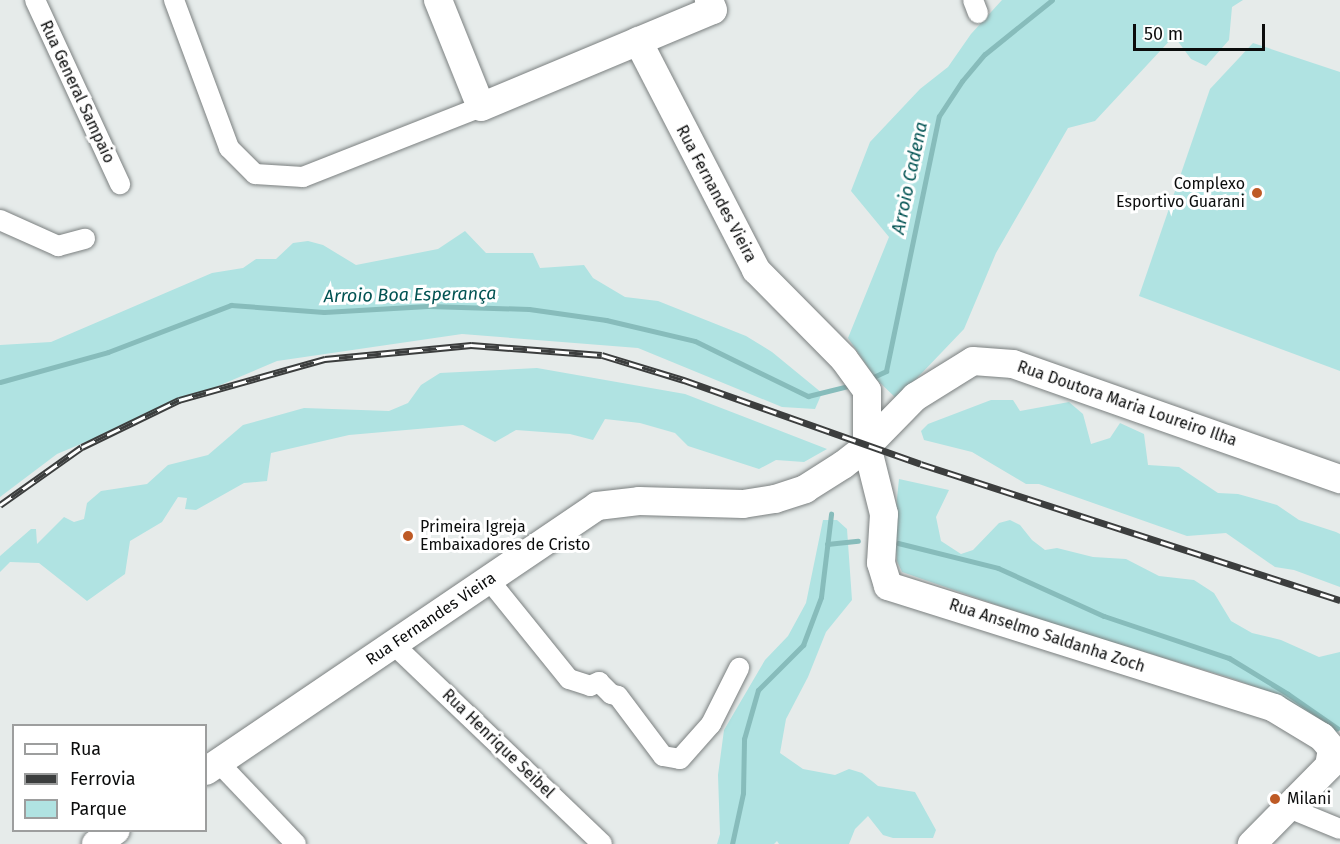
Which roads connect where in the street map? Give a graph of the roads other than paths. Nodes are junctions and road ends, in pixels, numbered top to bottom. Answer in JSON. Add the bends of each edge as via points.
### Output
{"nodes":[{"id":1,"x":34,"y":0,"type":"edge"},
{"id":2,"x":174,"y":0,"type":"edge"},
{"id":3,"x":438,"y":0,"type":"edge"},
{"id":4,"x":709,"y":0,"type":"edge"},
{"id":5,"x":638,"y":41,"type":"junction"},
{"id":6,"x":481,"y":107,"type":"junction"},
{"id":7,"x":120,"y":183,"type":"dead end"},
{"id":8,"x":0,"y":220,"type":"edge"},
{"id":9,"x":85,"y":239,"type":"dead end"},
{"id":10,"x":867,"y":446,"type":"junction"},
{"id":11,"x":1340,"y":479,"type":"edge"},
{"id":12,"x":489,"y":580,"type":"junction"},
{"id":13,"x":393,"y":644,"type":"junction"},
{"id":14,"x":739,"y":668,"type":"dead end"},
{"id":15,"x":1336,"y":746,"type":"edge"},
{"id":16,"x":212,"y":766,"type":"edge"},
{"id":17,"x":1289,"y":807,"type":"junction"},
{"id":18,"x":1340,"y":829,"type":"edge"},
{"id":19,"x":114,"y":832,"type":"edge"},
{"id":20,"x":96,"y":844,"type":"edge"},
{"id":21,"x":296,"y":844,"type":"edge"},
{"id":22,"x":602,"y":844,"type":"edge"},
{"id":23,"x":1252,"y":844,"type":"edge"}],
"edges":[{"from":1,"to":7,"type":"street","name":"Rua General Sampaio"},
{"from":2,"to":6,"type":"street","via":[[229,148],[255,174],[303,177]]},
{"from":3,"to":6,"type":"street"},
{"from":4,"to":5,"type":"street","via":[[713,10]]},
{"from":5,"to":6,"type":"street"},
{"from":5,"to":10,"type":"street","name":"Rua Fernandes Vieira","via":[[756,270],[844,359],[867,391]]},
{"from":8,"to":9,"type":"street","via":[[58,246]]},
{"from":10,"to":11,"type":"street","name":"Rua Doutora Maria Loureiro Ilha","via":[[915,398],[972,361],[1012,364]]},
{"from":10,"to":12,"type":"street","name":"Rua Fernandes Vieira","via":[[805,489],[775,499],[743,504],[639,501],[597,506]]},
{"from":10,"to":15,"type":"street","name":"Rua Anselmo Saldanha Zoch","via":[[884,514],[881,563],[888,586],[1274,708]]},
{"from":12,"to":13,"type":"street","name":"Rua Fernandes Vieira"},
{"from":12,"to":14,"type":"street","via":[[569,679],[590,686],[599,682],[610,694],[618,696],[663,756],[680,759],[711,724]]},
{"from":13,"to":16,"type":"street","name":"Rua Fernandes Vieira"},
{"from":13,"to":22,"type":"street","name":"Rua Henrique Seibel"},
{"from":15,"to":17,"type":"street","via":[[1329,766]]},
{"from":16,"to":21,"type":"street"},
{"from":17,"to":18,"type":"street"},
{"from":17,"to":23,"type":"street"},
{"from":19,"to":20,"type":"street"}]}
